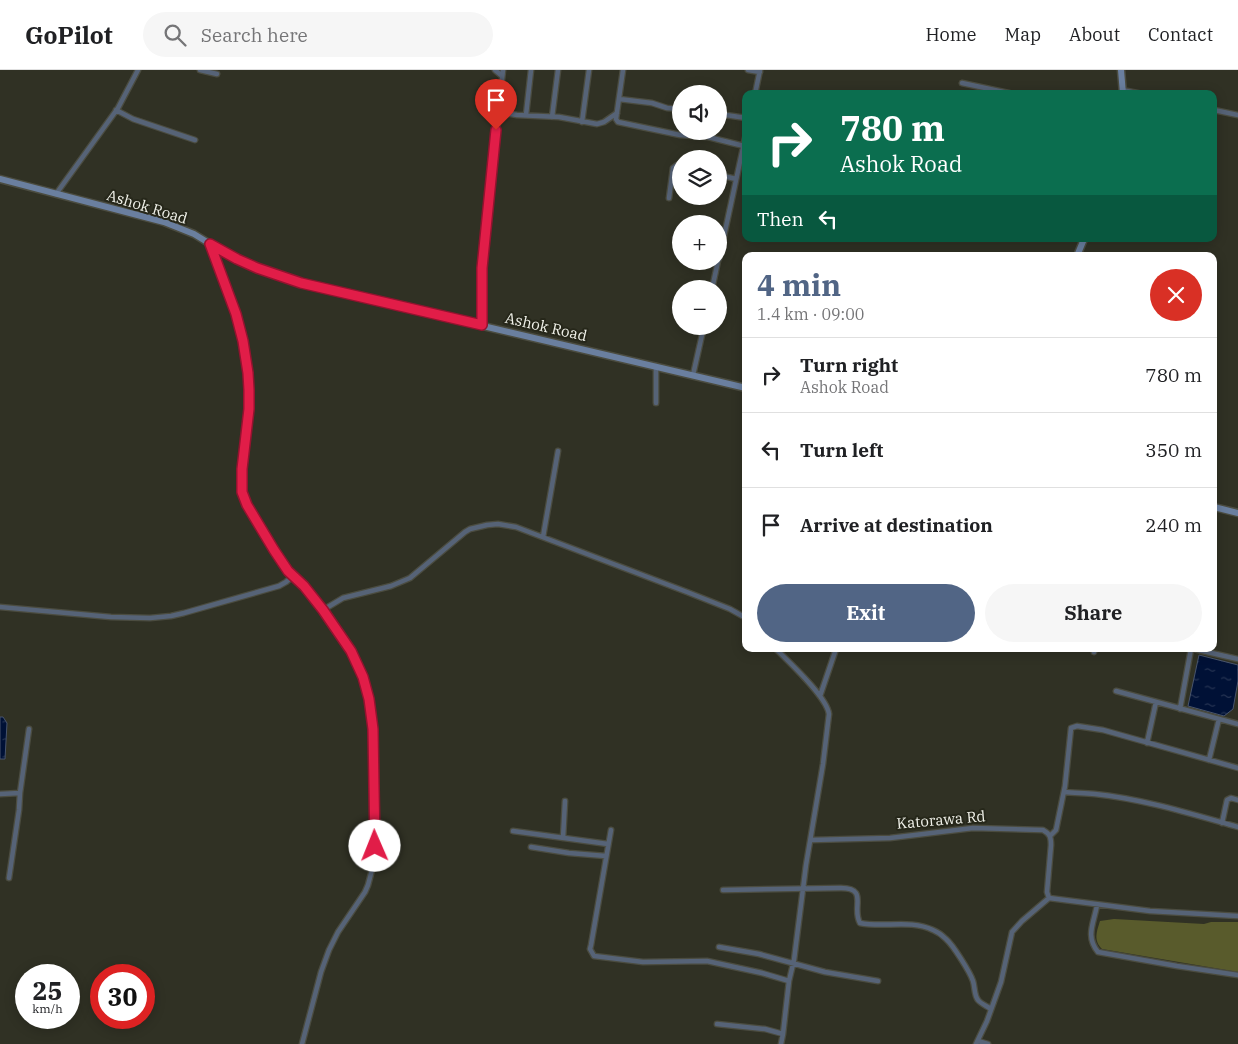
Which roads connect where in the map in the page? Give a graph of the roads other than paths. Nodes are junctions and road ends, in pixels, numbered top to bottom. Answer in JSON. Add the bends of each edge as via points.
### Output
{"nodes":[{"id":1,"x":138,"y":70,"type":"edge"},
{"id":2,"x":200,"y":70,"type":"edge"},
{"id":3,"x":495,"y":70,"type":"edge"},
{"id":4,"x":503,"y":70,"type":"edge"},
{"id":5,"x":532,"y":70,"type":"edge"},
{"id":6,"x":558,"y":70,"type":"edge"},
{"id":7,"x":588,"y":70,"type":"edge"},
{"id":8,"x":623,"y":70,"type":"edge"},
{"id":9,"x":748,"y":70,"type":"edge"},
{"id":10,"x":1122,"y":70,"type":"edge"},
{"id":11,"x":760,"y":71,"type":"edge"},
{"id":12,"x":217,"y":74,"type":"dead end"},
{"id":13,"x":502,"y":76,"type":"junction"},
{"id":14,"x":962,"y":83,"type":"dead end"},
{"id":15,"x":756,"y":90,"type":"edge"},
{"id":16,"x":994,"y":90,"type":"edge"},
{"id":17,"x":1123,"y":90,"type":"edge"},
{"id":18,"x":619,"y":99,"type":"junction"},
{"id":19,"x":672,"y":108,"type":"edge"},
{"id":20,"x":116,"y":110,"type":"junction"},
{"id":21,"x":1217,"y":111,"type":"edge"},
{"id":22,"x":498,"y":112,"type":"junction"},
{"id":23,"x":617,"y":113,"type":"junction"},
{"id":24,"x":526,"y":115,"type":"junction"},
{"id":25,"x":727,"y":115,"type":"edge"},
{"id":26,"x":1238,"y":115,"type":"edge"},
{"id":27,"x":552,"y":117,"type":"junction"},
{"id":28,"x":742,"y":117,"type":"edge"},
{"id":29,"x":582,"y":122,"type":"junction"},
{"id":30,"x":195,"y":140,"type":"dead end"},
{"id":31,"x":742,"y":146,"type":"edge"},
{"id":32,"x":742,"y":154,"type":"edge"},
{"id":33,"x":672,"y":176,"type":"edge"},
{"id":34,"x":727,"y":177,"type":"edge"},
{"id":35,"x":0,"y":179,"type":"edge"},
{"id":36,"x":736,"y":179,"type":"junction"},
{"id":37,"x":56,"y":194,"type":"junction"},
{"id":38,"x":669,"y":198,"type":"dead end"},
{"id":39,"x":727,"y":222,"type":"edge"},
{"id":40,"x":210,"y":244,"type":"junction"},
{"id":41,"x":482,"y":325,"type":"junction"},
{"id":42,"x":702,"y":335,"type":"edge"},
{"id":43,"x":656,"y":366,"type":"junction"},
{"id":44,"x":694,"y":375,"type":"junction"},
{"id":45,"x":742,"y":387,"type":"edge"},
{"id":46,"x":656,"y":403,"type":"dead end"},
{"id":47,"x":558,"y":451,"type":"dead end"},
{"id":48,"x":1217,"y":508,"type":"edge"},
{"id":49,"x":1238,"y":513,"type":"edge"},
{"id":50,"x":543,"y":537,"type":"junction"},
{"id":51,"x":293,"y":576,"type":"junction"},
{"id":52,"x":0,"y":607,"type":"edge"},
{"id":53,"x":323,"y":610,"type":"junction"},
{"id":54,"x":742,"y":616,"type":"edge"},
{"id":55,"x":779,"y":652,"type":"edge"},
{"id":56,"x":835,"y":652,"type":"edge"},
{"id":57,"x":1192,"y":652,"type":"edge"},
{"id":58,"x":1205,"y":652,"type":"edge"},
{"id":59,"x":1238,"y":660,"type":"edge"},
{"id":60,"x":1116,"y":691,"type":"dead end"},
{"id":61,"x":820,"y":696,"type":"junction"},
{"id":62,"x":1156,"y":702,"type":"junction"},
{"id":63,"x":1180,"y":709,"type":"junction"},
{"id":64,"x":1219,"y":719,"type":"junction"},
{"id":65,"x":1238,"y":724,"type":"edge"},
{"id":66,"x":29,"y":729,"type":"dead end"},
{"id":67,"x":1147,"y":743,"type":"junction"},
{"id":68,"x":1209,"y":760,"type":"junction"},
{"id":69,"x":1238,"y":768,"type":"edge"},
{"id":70,"x":1064,"y":792,"type":"junction"},
{"id":71,"x":20,"y":793,"type":"junction"},
{"id":72,"x":0,"y":794,"type":"edge"},
{"id":73,"x":1238,"y":800,"type":"edge"},
{"id":74,"x":565,"y":801,"type":"dead end"},
{"id":75,"x":1222,"y":822,"type":"junction"},
{"id":76,"x":1238,"y":827,"type":"edge"},
{"id":77,"x":611,"y":830,"type":"dead end"},
{"id":78,"x":513,"y":831,"type":"dead end"},
{"id":79,"x":1050,"y":836,"type":"junction"},
{"id":80,"x":563,"y":838,"type":"junction"},
{"id":81,"x":811,"y":840,"type":"junction"},
{"id":82,"x":608,"y":844,"type":"junction"},
{"id":83,"x":531,"y":847,"type":"dead end"},
{"id":84,"x":606,"y":856,"type":"junction"},
{"id":85,"x":8,"y":878,"type":"dead end"},
{"id":86,"x":802,"y":889,"type":"junction"},
{"id":87,"x":723,"y":890,"type":"dead end"},
{"id":88,"x":1049,"y":898,"type":"junction"},
{"id":89,"x":1097,"y":905,"type":"junction"},
{"id":90,"x":1238,"y":916,"type":"edge"},
{"id":91,"x":719,"y":947,"type":"dead end"},
{"id":92,"x":794,"y":963,"type":"junction"},
{"id":93,"x":1238,"y":975,"type":"edge"},
{"id":94,"x":789,"y":981,"type":"junction"},
{"id":95,"x":878,"y":981,"type":"dead end"},
{"id":96,"x":991,"y":1008,"type":"junction"},
{"id":97,"x":717,"y":1024,"type":"dead end"},
{"id":98,"x":783,"y":1034,"type":"junction"},
{"id":99,"x":977,"y":1042,"type":"edge"},
{"id":100,"x":302,"y":1044,"type":"edge"},
{"id":101,"x":781,"y":1044,"type":"edge"},
{"id":102,"x":988,"y":1044,"type":"edge"}],
"edges":[{"from":1,"to":20,"type":"street"},
{"from":2,"to":12,"type":"street"},
{"from":3,"to":13,"type":"street"},
{"from":4,"to":13,"type":"street"},
{"from":5,"to":24,"type":"street"},
{"from":6,"to":27,"type":"street"},
{"from":7,"to":29,"type":"street"},
{"from":8,"to":18,"type":"street"},
{"from":9,"to":11,"type":"street"},
{"from":10,"to":17,"type":"street"},
{"from":11,"to":15,"type":"street"},
{"from":13,"to":22,"type":"street"},
{"from":14,"to":16,"type":"street"},
{"from":18,"to":19,"type":"street"},
{"from":18,"to":23,"type":"street"},
{"from":20,"to":30,"type":"street"},
{"from":20,"to":37,"type":"street"},
{"from":21,"to":26,"type":"street"},
{"from":22,"to":24,"type":"street"},
{"from":22,"to":41,"type":"street","via":[[482,268]]},
{"from":23,"to":29,"type":"street","via":[[601,124]]},
{"from":23,"to":31,"type":"street","via":[[617,120],[621,123]]},
{"from":24,"to":27,"type":"street"},
{"from":25,"to":28,"type":"street"},
{"from":27,"to":29,"type":"street"},
{"from":32,"to":36,"type":"street"},
{"from":33,"to":38,"type":"street"},
{"from":34,"to":36,"type":"street"},
{"from":35,"to":37,"type":"street","name":"Ashok Road"},
{"from":36,"to":39,"type":"street"},
{"from":37,"to":40,"type":"street","name":"Ashok Road","via":[[164,222]]},
{"from":40,"to":41,"type":"street","name":"Ashok Road","via":[[257,268],[301,283]]},
{"from":40,"to":51,"type":"street","via":[[236,314],[248,373],[249,409],[242,492],[274,550]]},
{"from":41,"to":43,"type":"street","name":"Ashok Road"},
{"from":42,"to":44,"type":"street"},
{"from":43,"to":44,"type":"street","name":"Ashok Road"},
{"from":43,"to":46,"type":"street"},
{"from":44,"to":45,"type":"street","name":"Ashok Road"},
{"from":47,"to":50,"type":"street"},
{"from":48,"to":49,"type":"street"},
{"from":50,"to":53,"type":"street","via":[[505,524],[487,524],[470,529],[410,578],[343,598]]},
{"from":50,"to":54,"type":"street"},
{"from":51,"to":52,"type":"street","via":[[279,586],[171,616],[116,617]]},
{"from":51,"to":53,"type":"street"},
{"from":53,"to":100,"type":"street","via":[[354,657],[368,692],[373,729],[375,846],[368,885],[328,950]]},
{"from":55,"to":61,"type":"street"},
{"from":56,"to":61,"type":"street"},
{"from":57,"to":63,"type":"street"},
{"from":58,"to":59,"type":"street"},
{"from":60,"to":62,"type":"street"},
{"from":61,"to":81,"type":"street","via":[[829,714]]},
{"from":62,"to":63,"type":"street"},
{"from":62,"to":67,"type":"street"},
{"from":63,"to":64,"type":"street"},
{"from":64,"to":65,"type":"street"},
{"from":64,"to":68,"type":"street"},
{"from":66,"to":71,"type":"street"},
{"from":67,"to":68,"type":"street"},
{"from":67,"to":70,"type":"street","via":[[1103,730],[1071,728]]},
{"from":68,"to":69,"type":"street"},
{"from":70,"to":75,"type":"street","via":[[1156,805]]},
{"from":70,"to":79,"type":"street","via":[[1056,830]]},
{"from":71,"to":72,"type":"street"},
{"from":71,"to":85,"type":"street"},
{"from":73,"to":75,"type":"street","via":[[1227,800]]},
{"from":74,"to":80,"type":"street"},
{"from":75,"to":76,"type":"street"},
{"from":77,"to":82,"type":"street"},
{"from":78,"to":80,"type":"street"},
{"from":79,"to":81,"type":"street","name":"Katorawa Rd","via":[[1043,830],[973,828],[890,838]]},
{"from":79,"to":88,"type":"street"},
{"from":80,"to":82,"type":"street"},
{"from":81,"to":86,"type":"street"},
{"from":82,"to":84,"type":"street"},
{"from":83,"to":84,"type":"street"},
{"from":84,"to":94,"type":"street","via":[[591,945],[594,956],[644,962],[707,961]]},
{"from":86,"to":87,"type":"street"},
{"from":86,"to":92,"type":"street"},
{"from":86,"to":96,"type":"street","via":[[848,888],[858,896],[856,915],[860,923],[921,926],[940,934],[948,940],[968,971],[978,1000]]},
{"from":88,"to":89,"type":"street"},
{"from":88,"to":96,"type":"street","via":[[1012,932],[1005,968]]},
{"from":89,"to":90,"type":"street"},
{"from":89,"to":93,"type":"street","via":[[1090,936],[1098,952]]},
{"from":91,"to":92,"type":"street"},
{"from":92,"to":94,"type":"street"},
{"from":92,"to":95,"type":"street"},
{"from":94,"to":98,"type":"street"},
{"from":96,"to":99,"type":"street"},
{"from":97,"to":98,"type":"street"},
{"from":98,"to":101,"type":"street"},
{"from":99,"to":102,"type":"street"}]}
